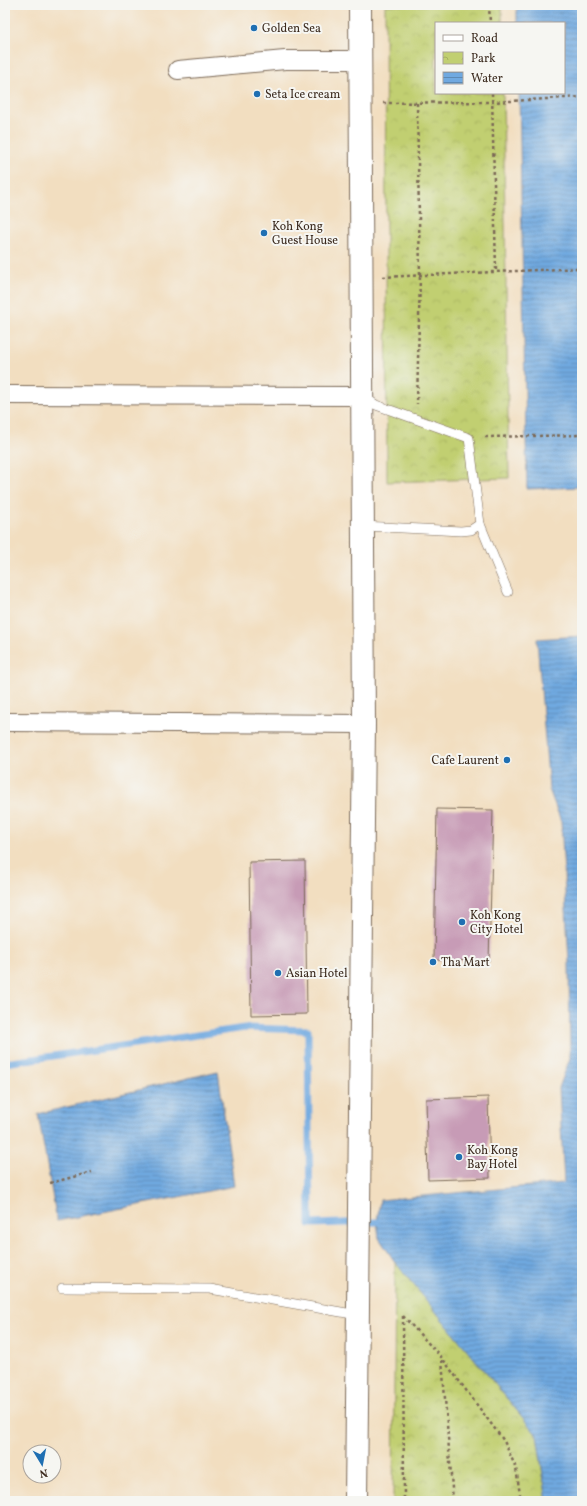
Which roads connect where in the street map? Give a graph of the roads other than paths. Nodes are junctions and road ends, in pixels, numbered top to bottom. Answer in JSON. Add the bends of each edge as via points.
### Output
{"nodes":[{"id":1,"x":360,"y":5,"type":"edge"},
{"id":2,"x":361,"y":60,"type":"junction"},
{"id":3,"x":178,"y":70,"type":"dead end"},
{"id":4,"x":5,"y":394,"type":"edge"},
{"id":5,"x":362,"y":396,"type":"junction"},
{"id":6,"x":480,"y":524,"type":"junction"},
{"id":7,"x":363,"y":526,"type":"junction"},
{"id":8,"x":508,"y":592,"type":"dead end"},
{"id":9,"x":5,"y":722,"type":"edge"},
{"id":10,"x":364,"y":724,"type":"junction"},
{"id":11,"x":62,"y":1288,"type":"dead end"},
{"id":12,"x":358,"y":1315,"type":"junction"},
{"id":13,"x":356,"y":1501,"type":"edge"}],
"edges":[{"from":1,"to":2,"type":"street"},
{"from":2,"to":3,"type":"street","via":[[285,60]]},
{"from":2,"to":5,"type":"street"},
{"from":4,"to":5,"type":"street"},
{"from":5,"to":6,"type":"lane","via":[[376,405],[469,438]]},
{"from":5,"to":7,"type":"street"},
{"from":6,"to":7,"type":"lane","via":[[471,530],[460,531]]},
{"from":6,"to":8,"type":"lane"},
{"from":7,"to":10,"type":"street"},
{"from":9,"to":10,"type":"street"},
{"from":10,"to":12,"type":"street"},
{"from":11,"to":12,"type":"lane","via":[[210,1290]]},
{"from":12,"to":13,"type":"street"}]}
